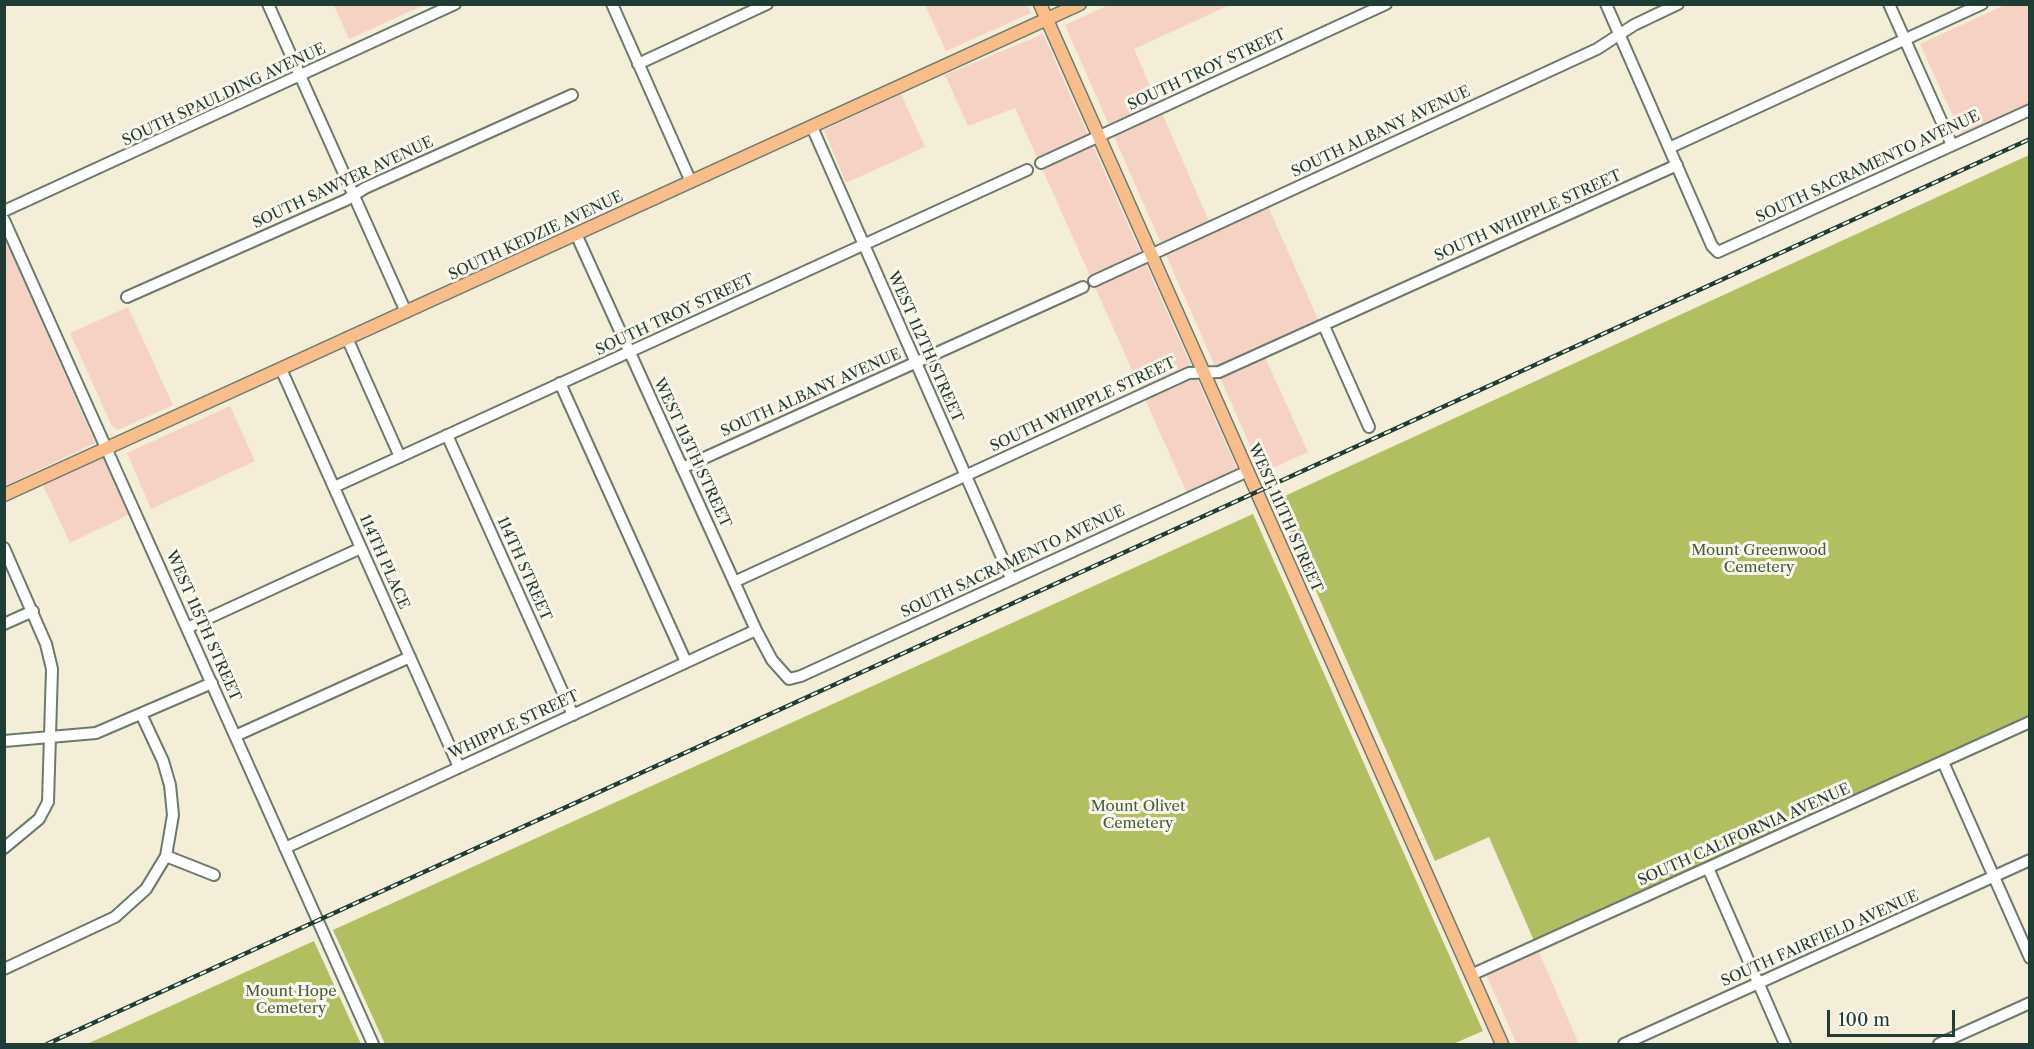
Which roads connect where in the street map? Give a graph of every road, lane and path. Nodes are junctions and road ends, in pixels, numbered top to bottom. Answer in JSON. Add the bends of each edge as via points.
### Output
{"nodes":[{"id":1,"x":268,"y":4,"type":"edge"},
{"id":2,"x":455,"y":4,"type":"edge"},
{"id":3,"x":612,"y":4,"type":"edge"},
{"id":4,"x":767,"y":4,"type":"edge"},
{"id":5,"x":1040,"y":4,"type":"edge"},
{"id":6,"x":1080,"y":4,"type":"edge"},
{"id":7,"x":1386,"y":4,"type":"edge"},
{"id":8,"x":1606,"y":4,"type":"edge"},
{"id":9,"x":1678,"y":4,"type":"edge"},
{"id":10,"x":1889,"y":4,"type":"edge"},
{"id":11,"x":1982,"y":4,"type":"edge"},
{"id":12,"x":1047,"y":20,"type":"junction"},
{"id":13,"x":1620,"y":34,"type":"junction"},
{"id":14,"x":1905,"y":40,"type":"junction"},
{"id":15,"x":638,"y":64,"type":"junction"},
{"id":16,"x":300,"y":76,"type":"junction"},
{"id":17,"x":572,"y":94,"type":"dead end"},
{"id":18,"x":2030,"y":110,"type":"edge"},
{"id":19,"x":812,"y":127,"type":"junction"},
{"id":20,"x":1100,"y":137,"type":"junction"},
{"id":21,"x":1952,"y":146,"type":"junction"},
{"id":22,"x":1669,"y":148,"type":"junction"},
{"id":23,"x":1041,"y":164,"type":"dead end"},
{"id":24,"x":1677,"y":165,"type":"junction"},
{"id":25,"x":1028,"y":170,"type":"dead end"},
{"id":26,"x":691,"y":182,"type":"junction"},
{"id":27,"x":354,"y":194,"type":"junction"},
{"id":28,"x":4,"y":211,"type":"edge"},
{"id":29,"x":4,"y":220,"type":"edge"},
{"id":30,"x":576,"y":234,"type":"junction"},
{"id":31,"x":864,"y":244,"type":"junction"},
{"id":32,"x":1151,"y":255,"type":"junction"},
{"id":33,"x":1094,"y":281,"type":"dead end"},
{"id":34,"x":1083,"y":287,"type":"dead end"},
{"id":35,"x":127,"y":297,"type":"dead end"},
{"id":36,"x":406,"y":312,"type":"junction"},
{"id":37,"x":1324,"y":326,"type":"junction"},
{"id":38,"x":348,"y":339,"type":"junction"},
{"id":39,"x":630,"y":352,"type":"junction"},
{"id":40,"x":916,"y":362,"type":"junction"},
{"id":41,"x":281,"y":369,"type":"junction"},
{"id":42,"x":1203,"y":373,"type":"junction"},
{"id":43,"x":560,"y":383,"type":"junction"},
{"id":44,"x":1369,"y":427,"type":"dead end"},
{"id":45,"x":447,"y":435,"type":"junction"},
{"id":46,"x":107,"y":448,"type":"junction"},
{"id":47,"x":400,"y":457,"type":"junction"},
{"id":48,"x":682,"y":468,"type":"junction"},
{"id":49,"x":1248,"y":471,"type":"junction"},
{"id":50,"x":966,"y":475,"type":"junction"},
{"id":51,"x":334,"y":487,"type":"junction"},
{"id":52,"x":4,"y":495,"type":"edge"},
{"id":53,"x":4,"y":548,"type":"edge"},
{"id":54,"x":361,"y":548,"type":"junction"},
{"id":55,"x":1011,"y":578,"type":"junction"},
{"id":56,"x":734,"y":582,"type":"junction"},
{"id":57,"x":33,"y":611,"type":"junction"},
{"id":58,"x":4,"y":624,"type":"edge"},
{"id":59,"x":187,"y":628,"type":"junction"},
{"id":60,"x":756,"y":630,"type":"junction"},
{"id":61,"x":410,"y":657,"type":"junction"},
{"id":62,"x":686,"y":662,"type":"junction"},
{"id":63,"x":789,"y":679,"type":"joint"},
{"id":64,"x":212,"y":683,"type":"junction"},
{"id":65,"x":573,"y":715,"type":"junction"},
{"id":66,"x":142,"y":716,"type":"junction"},
{"id":67,"x":2030,"y":722,"type":"edge"},
{"id":68,"x":235,"y":736,"type":"junction"},
{"id":69,"x":51,"y":739,"type":"junction"},
{"id":70,"x":4,"y":741,"type":"edge"},
{"id":71,"x":1943,"y":762,"type":"junction"},
{"id":72,"x":459,"y":767,"type":"junction"},
{"id":73,"x":4,"y":848,"type":"edge"},
{"id":74,"x":285,"y":848,"type":"junction"},
{"id":75,"x":166,"y":856,"type":"junction"},
{"id":76,"x":2030,"y":860,"type":"edge"},
{"id":77,"x":1708,"y":868,"type":"junction"},
{"id":78,"x":214,"y":875,"type":"dead end"},
{"id":79,"x":1994,"y":877,"type":"junction"},
{"id":80,"x":2030,"y":958,"type":"edge"},
{"id":81,"x":4,"y":969,"type":"edge"},
{"id":82,"x":1472,"y":975,"type":"junction"},
{"id":83,"x":1759,"y":983,"type":"junction"},
{"id":84,"x":2030,"y":1003,"type":"edge"},
{"id":85,"x":373,"y":1044,"type":"edge"},
{"id":86,"x":1502,"y":1044,"type":"edge"},
{"id":87,"x":1624,"y":1044,"type":"edge"},
{"id":88,"x":1785,"y":1044,"type":"edge"},
{"id":89,"x":1939,"y":1044,"type":"edge"}],
"edges":[{"from":1,"to":16,"type":"street"},
{"from":2,"to":16,"type":"street","name":"SOUTH SPAULDING AVENUE"},
{"from":3,"to":15,"type":"street"},
{"from":4,"to":15,"type":"street"},
{"from":5,"to":12,"type":"main road","name":"WEST 111TH STREET"},
{"from":6,"to":12,"type":"main road","name":"SOUTH KEDZIE AVENUE"},
{"from":7,"to":20,"type":"street","name":"SOUTH TROY STREET"},
{"from":8,"to":13,"type":"street"},
{"from":9,"to":13,"type":"street","name":"SOUTH ALBANY AVENUE"},
{"from":10,"to":14,"type":"street"},
{"from":11,"to":14,"type":"street"},
{"from":12,"to":19,"type":"main road","name":"SOUTH KEDZIE AVENUE"},
{"from":12,"to":20,"type":"main road","name":"WEST 111TH STREET"},
{"from":13,"to":22,"type":"street"},
{"from":13,"to":32,"type":"street","name":"SOUTH ALBANY AVENUE","via":[[1597,49]]},
{"from":14,"to":21,"type":"street"},
{"from":14,"to":22,"type":"street"},
{"from":15,"to":26,"type":"street"},
{"from":16,"to":27,"type":"street"},
{"from":16,"to":28,"type":"street","name":"SOUTH SPAULDING AVENUE"},
{"from":17,"to":27,"type":"street","name":"SOUTH SAWYER AVENUE"},
{"from":18,"to":21,"type":"street","name":"SOUTH SACRAMENTO AVENUE"},
{"from":19,"to":26,"type":"main road","name":"SOUTH KEDZIE AVENUE"},
{"from":19,"to":31,"type":"street","name":"WEST 112TH STREET"},
{"from":20,"to":23,"type":"street","name":"SOUTH TROY STREET"},
{"from":20,"to":32,"type":"main road","name":"WEST 111TH STREET"},
{"from":21,"to":24,"type":"street","name":"SOUTH SACRAMENTO AVENUE","via":[[1718,252]]},
{"from":22,"to":24,"type":"street"},
{"from":24,"to":37,"type":"street","name":"SOUTH WHIPPLE STREET"},
{"from":25,"to":31,"type":"street","name":"SOUTH TROY STREET"},
{"from":26,"to":30,"type":"main road","name":"SOUTH KEDZIE AVENUE"},
{"from":27,"to":35,"type":"street","name":"SOUTH SAWYER AVENUE"},
{"from":27,"to":36,"type":"street"},
{"from":29,"to":46,"type":"street","name":"WEST 115TH STREET"},
{"from":30,"to":36,"type":"main road","name":"SOUTH KEDZIE AVENUE"},
{"from":30,"to":39,"type":"street","name":"WEST 113TH STREET"},
{"from":31,"to":39,"type":"street","name":"SOUTH TROY STREET"},
{"from":31,"to":40,"type":"street","name":"WEST 112TH STREET"},
{"from":32,"to":33,"type":"street","name":"SOUTH ALBANY AVENUE"},
{"from":32,"to":42,"type":"main road","name":"WEST 111TH STREET"},
{"from":34,"to":40,"type":"street","name":"SOUTH ALBANY AVENUE"},
{"from":36,"to":38,"type":"main road","name":"SOUTH KEDZIE AVENUE"},
{"from":37,"to":42,"type":"street","name":"SOUTH WHIPPLE STREET","via":[[1219,372]]},
{"from":37,"to":44,"type":"street"},
{"from":38,"to":41,"type":"main road","name":"SOUTH KEDZIE AVENUE"},
{"from":38,"to":47,"type":"street"},
{"from":39,"to":43,"type":"street","name":"SOUTH TROY STREET"},
{"from":39,"to":48,"type":"street","name":"WEST 113TH STREET"},
{"from":40,"to":48,"type":"street","name":"SOUTH ALBANY AVENUE"},
{"from":40,"to":50,"type":"street","name":"WEST 112TH STREET"},
{"from":41,"to":46,"type":"main road","name":"SOUTH KEDZIE AVENUE"},
{"from":41,"to":51,"type":"street","name":"114TH PLACE"},
{"from":42,"to":49,"type":"main road","name":"WEST 111TH STREET"},
{"from":42,"to":50,"type":"street","name":"SOUTH WHIPPLE STREET","via":[[1189,373]]},
{"from":43,"to":45,"type":"street","name":"SOUTH TROY STREET"},
{"from":43,"to":62,"type":"street"},
{"from":45,"to":47,"type":"street","name":"SOUTH TROY STREET"},
{"from":45,"to":65,"type":"street","name":"114TH STREET"},
{"from":46,"to":52,"type":"main road","name":"SOUTH KEDZIE AVENUE"},
{"from":46,"to":59,"type":"street","name":"WEST 115TH STREET"},
{"from":47,"to":51,"type":"street","name":"SOUTH TROY STREET"},
{"from":48,"to":56,"type":"street","name":"WEST 113TH STREET"},
{"from":49,"to":55,"type":"street","name":"SOUTH SACRAMENTO AVENUE"},
{"from":49,"to":82,"type":"main road","name":"WEST 111TH STREET"},
{"from":50,"to":55,"type":"street","name":"WEST 112TH STREET"},
{"from":50,"to":56,"type":"street","name":"SOUTH WHIPPLE STREET"},
{"from":51,"to":54,"type":"street","name":"114TH PLACE"},
{"from":53,"to":57,"type":"street"},
{"from":54,"to":59,"type":"street"},
{"from":54,"to":61,"type":"street","name":"114TH PLACE"},
{"from":55,"to":63,"type":"street","name":"SOUTH SACRAMENTO AVENUE"},
{"from":56,"to":60,"type":"street","name":"WEST 113TH STREET"},
{"from":57,"to":58,"type":"street"},
{"from":57,"to":69,"type":"street","via":[[52,669]]},
{"from":59,"to":64,"type":"street","name":"WEST 115TH STREET"},
{"from":60,"to":62,"type":"street","name":"WHIPPLE STREET"},
{"from":60,"to":63,"type":"street","name":"WEST 113TH STREET","via":[[772,660]]},
{"from":61,"to":68,"type":"street"},
{"from":61,"to":72,"type":"street","name":"114TH PLACE"},
{"from":62,"to":65,"type":"street","name":"WHIPPLE STREET"},
{"from":64,"to":66,"type":"street"},
{"from":64,"to":68,"type":"street","name":"WEST 115TH STREET"},
{"from":65,"to":72,"type":"street","name":"WHIPPLE STREET"},
{"from":66,"to":69,"type":"street","via":[[96,733]]},
{"from":66,"to":75,"type":"street","via":[[170,785],[173,815]]},
{"from":67,"to":71,"type":"street","name":"SOUTH CALIFORNIA AVENUE"},
{"from":68,"to":74,"type":"street","name":"WEST 115TH STREET"},
{"from":69,"to":70,"type":"street"},
{"from":69,"to":73,"type":"street","via":[[48,802],[39,819]]},
{"from":71,"to":77,"type":"street","name":"SOUTH CALIFORNIA AVENUE"},
{"from":71,"to":79,"type":"street"},
{"from":72,"to":74,"type":"street","name":"WHIPPLE STREET"},
{"from":74,"to":85,"type":"street","name":"WEST 115TH STREET"},
{"from":75,"to":78,"type":"street"},
{"from":75,"to":81,"type":"street","via":[[146,889],[115,917]]},
{"from":76,"to":79,"type":"street","name":"SOUTH FAIRFIELD AVENUE"},
{"from":77,"to":82,"type":"street","name":"SOUTH CALIFORNIA AVENUE"},
{"from":77,"to":83,"type":"street"},
{"from":79,"to":80,"type":"street"},
{"from":79,"to":83,"type":"street","name":"SOUTH FAIRFIELD AVENUE"},
{"from":82,"to":86,"type":"main road","name":"WEST 111TH STREET"},
{"from":83,"to":87,"type":"street","name":"SOUTH FAIRFIELD AVENUE"},
{"from":83,"to":88,"type":"street"},
{"from":84,"to":89,"type":"street"}]}
